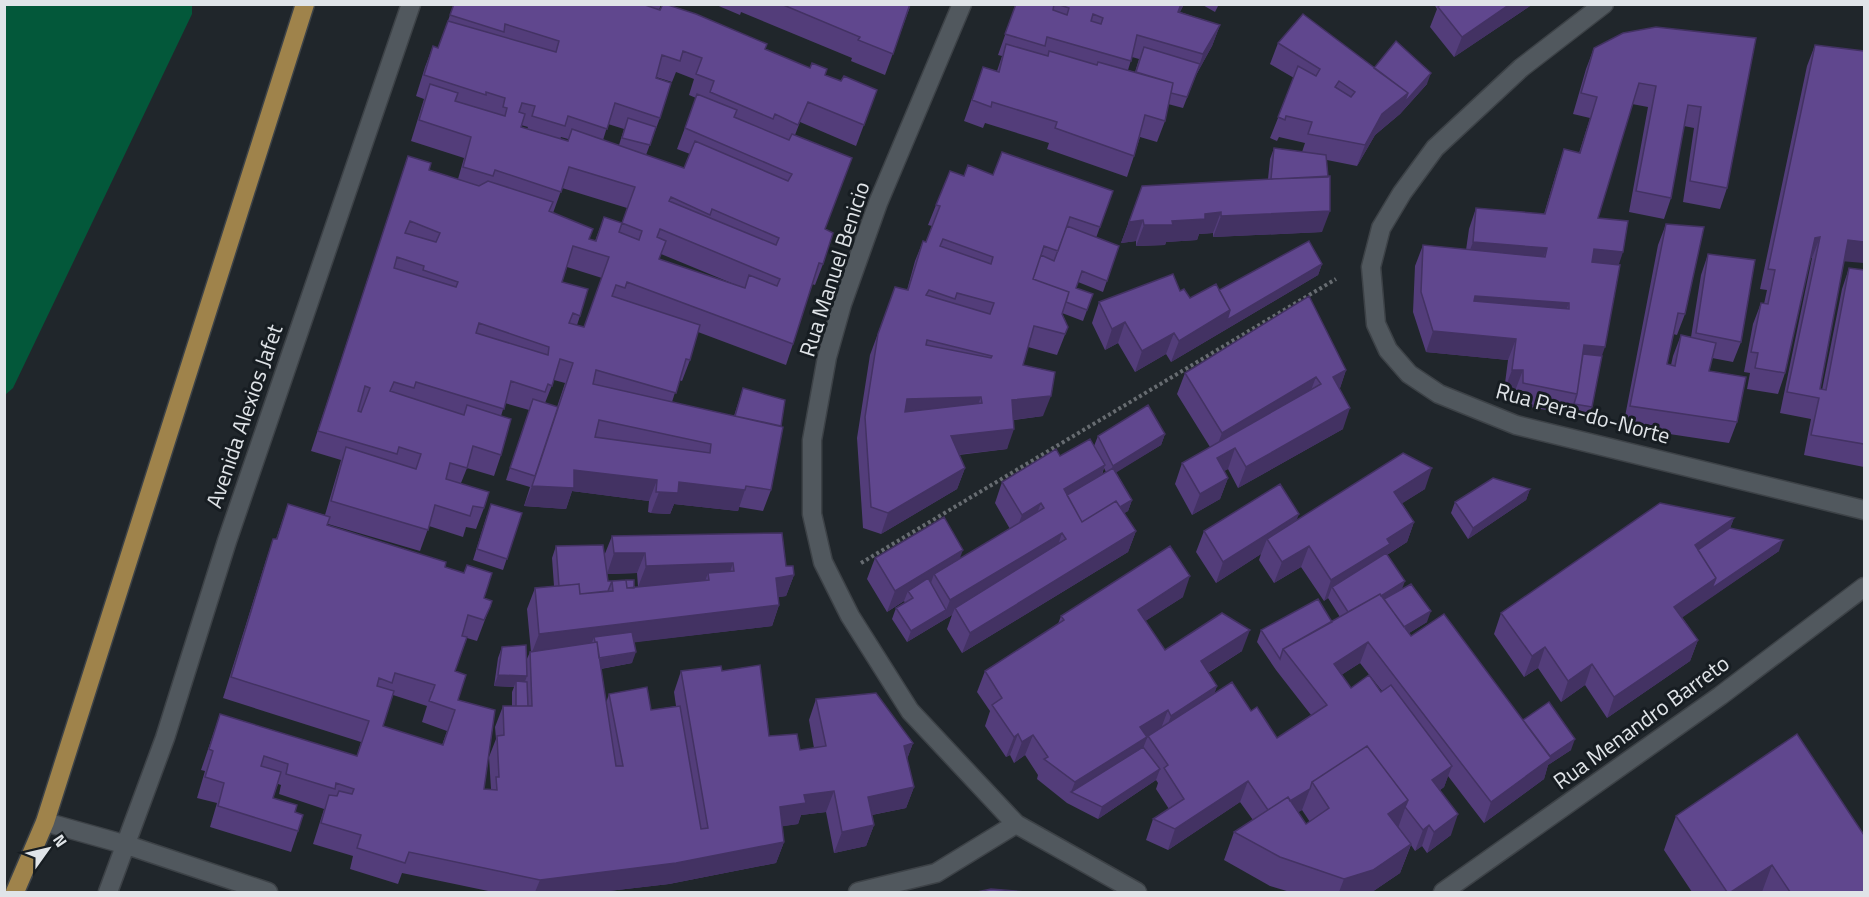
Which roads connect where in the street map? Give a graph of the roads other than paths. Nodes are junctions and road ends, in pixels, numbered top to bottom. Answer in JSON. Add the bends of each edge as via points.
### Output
{"nodes":[{"id":1,"x":304,"y":4,"type":"edge"},
{"id":2,"x":411,"y":4,"type":"edge"},
{"id":3,"x":962,"y":4,"type":"edge"},
{"id":4,"x":1604,"y":4,"type":"edge"},
{"id":5,"x":1864,"y":510,"type":"edge"},
{"id":6,"x":1864,"y":587,"type":"edge"},
{"id":7,"x":45,"y":822,"type":"junction"},
{"id":8,"x":1016,"y":824,"type":"junction"},
{"id":9,"x":127,"y":845,"type":"junction"},
{"id":10,"x":15,"y":892,"type":"edge"},
{"id":11,"x":108,"y":892,"type":"edge"},
{"id":12,"x":268,"y":892,"type":"edge"},
{"id":13,"x":858,"y":892,"type":"edge"},
{"id":14,"x":1137,"y":892,"type":"edge"},
{"id":15,"x":1443,"y":892,"type":"edge"}],
"edges":[{"from":1,"to":7,"type":"main road"},
{"from":2,"to":9,"type":"street","name":"Avenida Alexios Jafet","via":[[308,299]]},
{"from":3,"to":8,"type":"street","name":"Rua Manuel Benicio","via":[[878,203],[842,304],[827,357],[812,440],[812,514],[823,562],[850,616],[910,711]]},
{"from":4,"to":5,"type":"street","name":"Rua Pera-do-Norte","via":[[1521,68],[1435,148],[1381,228],[1371,267],[1376,324],[1388,350],[1408,374],[1439,394],[1516,425]]},
{"from":6,"to":15,"type":"street","name":"Rua Menandro Barreto","via":[[1720,696]]},
{"from":7,"to":9,"type":"street"},
{"from":7,"to":10,"type":"main road"},
{"from":8,"to":13,"type":"street","via":[[936,873]]},
{"from":8,"to":14,"type":"street","name":"Rua Manuel Benicio"},
{"from":9,"to":11,"type":"street","name":"Avenida Alexios Jafet"},
{"from":9,"to":12,"type":"street"}]}
